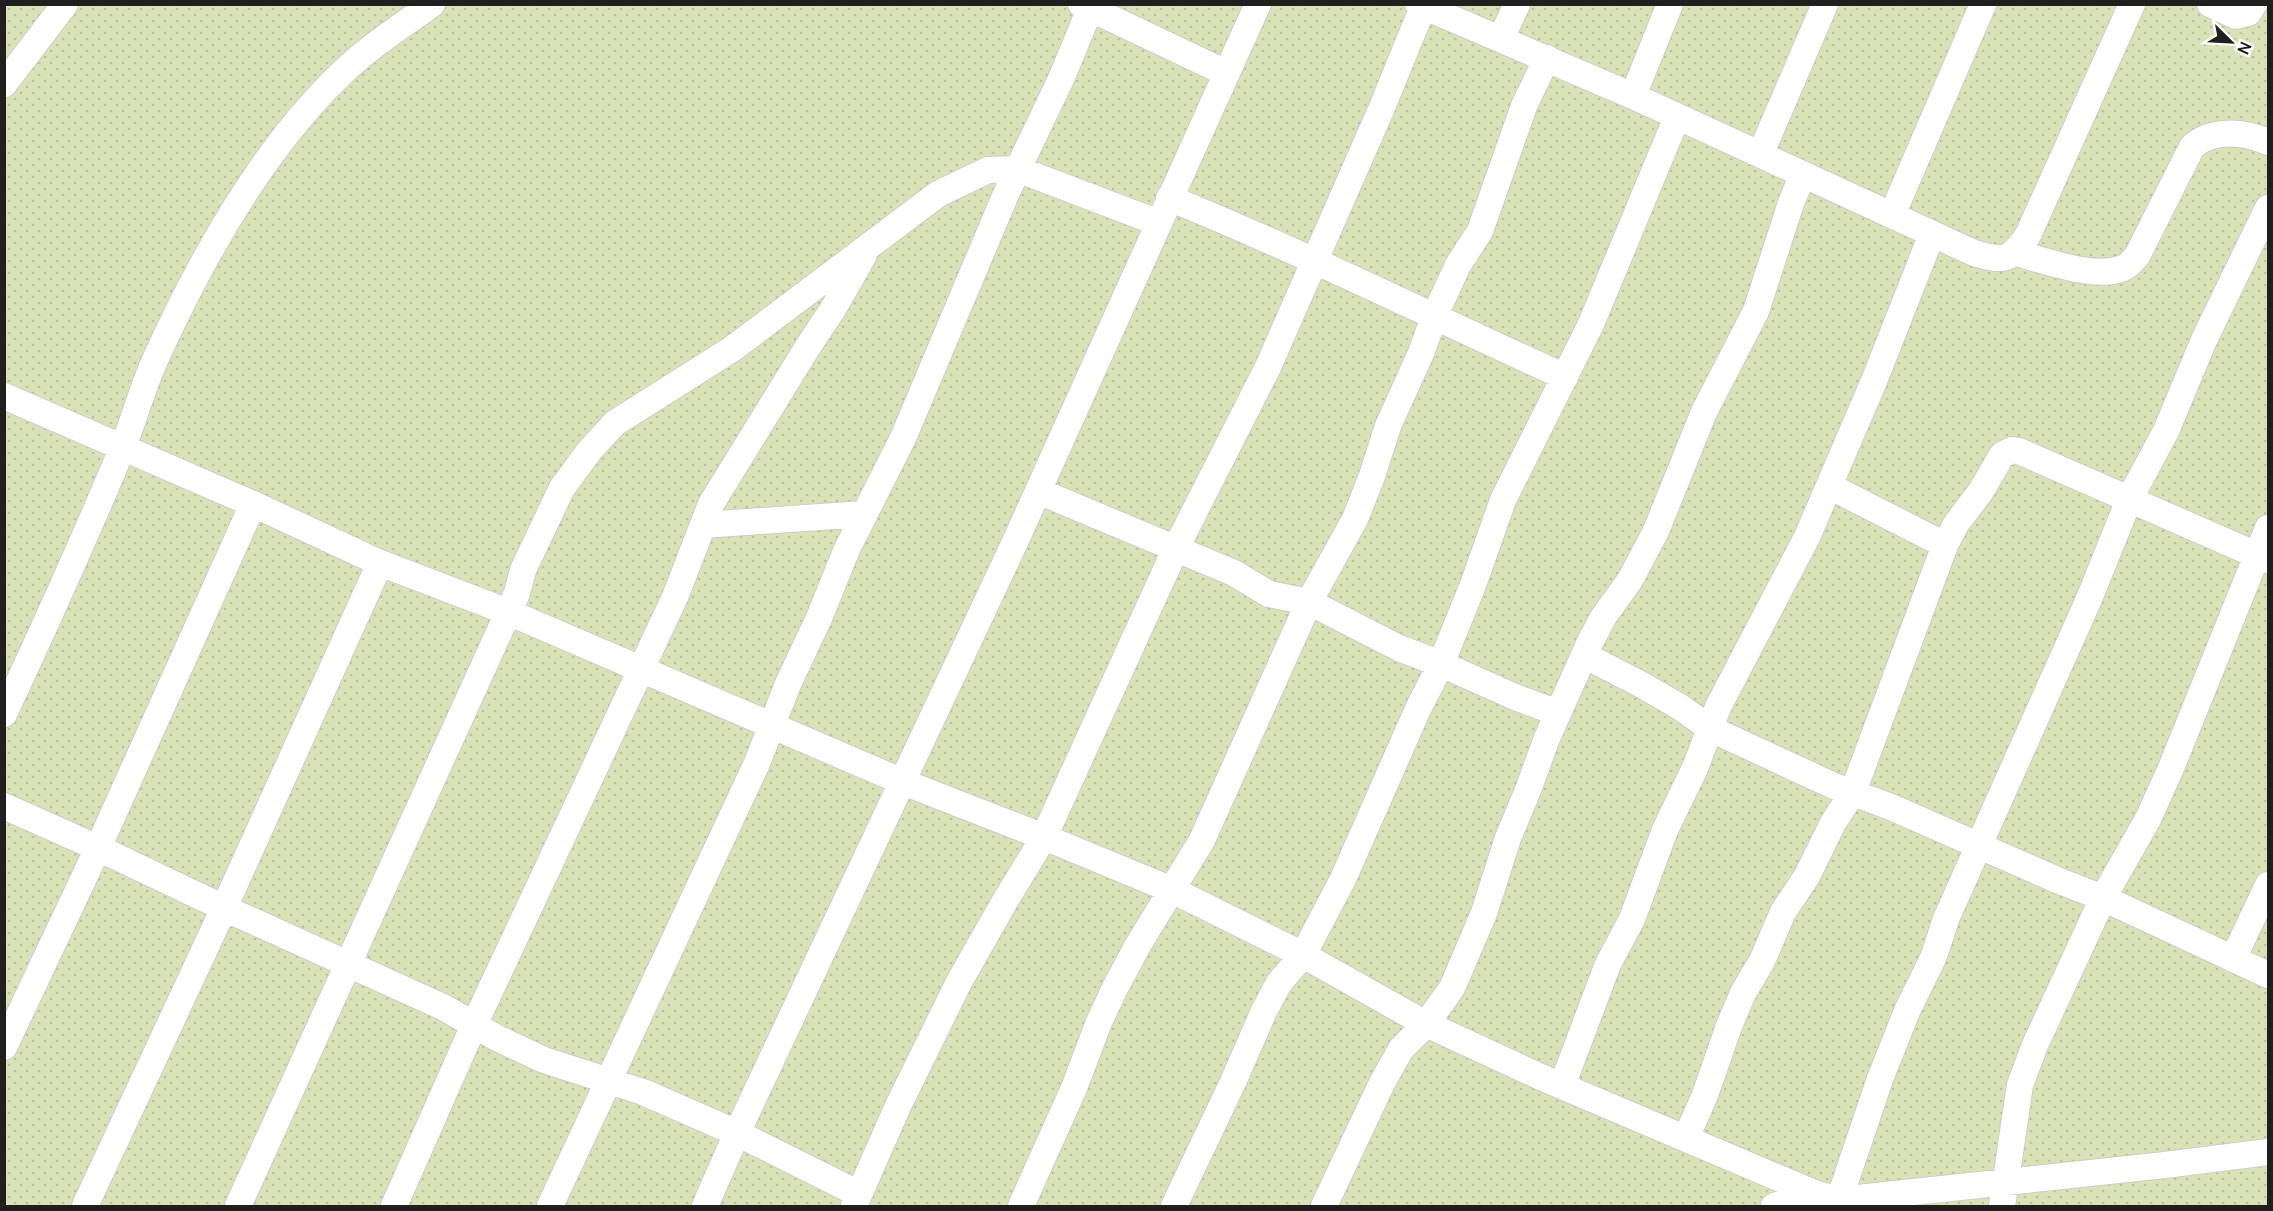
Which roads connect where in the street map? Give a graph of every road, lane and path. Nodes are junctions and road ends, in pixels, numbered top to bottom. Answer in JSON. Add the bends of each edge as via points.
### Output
{"nodes":[{"id":1,"x":432,"y":4,"type":"edge"},
{"id":2,"x":1258,"y":4,"type":"edge"},
{"id":3,"x":1517,"y":4,"type":"edge"},
{"id":4,"x":1670,"y":4,"type":"edge"},
{"id":5,"x":1825,"y":4,"type":"edge"},
{"id":6,"x":1983,"y":4,"type":"edge"},
{"id":7,"x":2132,"y":4,"type":"edge"},
{"id":8,"x":2210,"y":4,"type":"edge"},
{"id":9,"x":2254,"y":4,"type":"edge"},
{"id":10,"x":1421,"y":6,"type":"edge"},
{"id":11,"x":1086,"y":7,"type":"edge"},
{"id":12,"x":55,"y":8,"type":"edge"},
{"id":13,"x":1501,"y":39,"type":"junction"},
{"id":14,"x":1547,"y":58,"type":"junction"},
{"id":15,"x":1226,"y":73,"type":"junction"},
{"id":16,"x":4,"y":84,"type":"edge"},
{"id":17,"x":1633,"y":96,"type":"junction"},
{"id":18,"x":1677,"y":117,"type":"junction"},
{"id":19,"x":2268,"y":142,"type":"edge"},
{"id":20,"x":1761,"y":153,"type":"junction"},
{"id":21,"x":1017,"y":169,"type":"junction"},
{"id":22,"x":1803,"y":174,"type":"junction"},
{"id":23,"x":1169,"y":198,"type":"junction"},
{"id":24,"x":2268,"y":208,"type":"edge"},
{"id":25,"x":1892,"y":215,"type":"junction"},
{"id":26,"x":1159,"y":223,"type":"junction"},
{"id":27,"x":1932,"y":234,"type":"junction"},
{"id":28,"x":870,"y":244,"type":"junction"},
{"id":29,"x":2016,"y":253,"type":"junction"},
{"id":30,"x":1317,"y":260,"type":"junction"},
{"id":31,"x":1434,"y":317,"type":"junction"},
{"id":32,"x":1565,"y":376,"type":"junction"},
{"id":33,"x":4,"y":396,"type":"edge"},
{"id":34,"x":123,"y":448,"type":"junction"},
{"id":35,"x":1829,"y":486,"type":"junction"},
{"id":36,"x":1038,"y":491,"type":"junction"},
{"id":37,"x":2129,"y":500,"type":"junction"},
{"id":38,"x":253,"y":504,"type":"junction"},
{"id":39,"x":864,"y":514,"type":"junction"},
{"id":40,"x":703,"y":525,"type":"junction"},
{"id":41,"x":2268,"y":528,"type":"edge"},
{"id":42,"x":1945,"y":545,"type":"junction"},
{"id":43,"x":1176,"y":548,"type":"junction"},
{"id":44,"x":2263,"y":558,"type":"edge"},
{"id":45,"x":380,"y":563,"type":"junction"},
{"id":46,"x":1309,"y":602,"type":"junction"},
{"id":47,"x":508,"y":612,"type":"junction"},
{"id":48,"x":1584,"y":655,"type":"junction"},
{"id":49,"x":1441,"y":664,"type":"junction"},
{"id":50,"x":640,"y":669,"type":"junction"},
{"id":51,"x":1558,"y":713,"type":"junction"},
{"id":52,"x":4,"y":714,"type":"edge"},
{"id":53,"x":771,"y":725,"type":"junction"},
{"id":54,"x":1710,"y":729,"type":"junction"},
{"id":55,"x":903,"y":782,"type":"junction"},
{"id":56,"x":1853,"y":792,"type":"junction"},
{"id":57,"x":4,"y":806,"type":"edge"},
{"id":58,"x":1044,"y":837,"type":"junction"},
{"id":59,"x":1978,"y":846,"type":"junction"},
{"id":60,"x":98,"y":848,"type":"junction"},
{"id":61,"x":2268,"y":885,"type":"edge"},
{"id":62,"x":1172,"y":890,"type":"junction"},
{"id":63,"x":2103,"y":898,"type":"junction"},
{"id":64,"x":224,"y":908,"type":"junction"},
{"id":65,"x":1303,"y":955,"type":"junction"},
{"id":66,"x":2233,"y":959,"type":"junction"},
{"id":67,"x":349,"y":965,"type":"junction"},
{"id":68,"x":2268,"y":975,"type":"edge"},
{"id":69,"x":1426,"y":1024,"type":"junction"},
{"id":70,"x":474,"y":1025,"type":"junction"},
{"id":71,"x":4,"y":1047,"type":"edge"},
{"id":72,"x":610,"y":1081,"type":"junction"},
{"id":73,"x":1562,"y":1086,"type":"junction"},
{"id":74,"x":737,"y":1133,"type":"junction"},
{"id":75,"x":1686,"y":1138,"type":"junction"},
{"id":76,"x":2268,"y":1152,"type":"edge"},
{"id":77,"x":2007,"y":1181,"type":"junction"},
{"id":78,"x":1814,"y":1193,"type":"junction"},
{"id":79,"x":856,"y":1200,"type":"edge"},
{"id":80,"x":1839,"y":1200,"type":"junction"},
{"id":81,"x":85,"y":1206,"type":"edge"},
{"id":82,"x":238,"y":1206,"type":"edge"},
{"id":83,"x":394,"y":1206,"type":"edge"},
{"id":84,"x":550,"y":1206,"type":"edge"},
{"id":85,"x":705,"y":1206,"type":"edge"},
{"id":86,"x":1022,"y":1206,"type":"edge"},
{"id":87,"x":1174,"y":1206,"type":"edge"},
{"id":88,"x":1324,"y":1206,"type":"edge"},
{"id":89,"x":1774,"y":1206,"type":"edge"},
{"id":90,"x":2002,"y":1206,"type":"edge"}],
"edges":[{"from":1,"to":34,"type":"street","via":[[355,61],[276,148],[222,230],[189,291],[154,362]]},
{"from":2,"to":15,"type":"street"},
{"from":3,"to":13,"type":"street"},
{"from":4,"to":17,"type":"street"},
{"from":5,"to":20,"type":"street"},
{"from":6,"to":25,"type":"street"},
{"from":7,"to":29,"type":"street","via":[[2033,224]]},
{"from":8,"to":9,"type":"street","via":[[2223,12],[2243,16]]},
{"from":10,"to":13,"type":"street"},
{"from":10,"to":30,"type":"street"},
{"from":11,"to":15,"type":"street"},
{"from":11,"to":21,"type":"street","via":[[1061,79]]},
{"from":12,"to":16,"type":"street"},
{"from":13,"to":14,"type":"street"},
{"from":14,"to":17,"type":"street"},
{"from":14,"to":31,"type":"street","via":[[1524,106],[1480,231],[1458,265]]},
{"from":15,"to":23,"type":"street"},
{"from":17,"to":18,"type":"street"},
{"from":18,"to":20,"type":"street"},
{"from":18,"to":32,"type":"street","via":[[1591,324]]},
{"from":19,"to":29,"type":"street","via":[[2224,134],[2200,139],[2192,147],[2140,250],[2123,268],[2089,270]]},
{"from":20,"to":22,"type":"street"},
{"from":21,"to":26,"type":"street"},
{"from":21,"to":28,"type":"street","via":[[988,170],[938,194]]},
{"from":21,"to":39,"type":"street","via":[[903,438]]},
{"from":22,"to":25,"type":"street"},
{"from":22,"to":48,"type":"street","via":[[1756,311],[1704,412],[1656,531]]},
{"from":23,"to":26,"type":"street"},
{"from":23,"to":30,"type":"street"},
{"from":24,"to":37,"type":"street","via":[[2204,340],[2166,431]]},
{"from":25,"to":27,"type":"street"},
{"from":26,"to":36,"type":"street"},
{"from":27,"to":29,"type":"street","via":[[1991,258]]},
{"from":27,"to":35,"type":"street"},
{"from":28,"to":40,"type":"street","via":[[834,309],[729,472]]},
{"from":28,"to":47,"type":"street","via":[[732,349],[615,423],[562,488],[523,570]]},
{"from":30,"to":31,"type":"street"},
{"from":30,"to":43,"type":"street","via":[[1269,367]]},
{"from":31,"to":32,"type":"street"},
{"from":31,"to":46,"type":"street","via":[[1388,426],[1355,519]]},
{"from":32,"to":49,"type":"street","via":[[1503,501]]},
{"from":33,"to":34,"type":"street"},
{"from":34,"to":38,"type":"street"},
{"from":34,"to":52,"type":"street"},
{"from":35,"to":42,"type":"street"},
{"from":35,"to":54,"type":"street"},
{"from":36,"to":43,"type":"street"},
{"from":36,"to":55,"type":"street"},
{"from":37,"to":42,"type":"street","via":[[2012,450],[2002,455]]},
{"from":37,"to":44,"type":"street"},
{"from":37,"to":59,"type":"street"},
{"from":38,"to":45,"type":"street"},
{"from":38,"to":60,"type":"street"},
{"from":39,"to":40,"type":"street"},
{"from":39,"to":53,"type":"street"},
{"from":40,"to":50,"type":"street","via":[[675,597]]},
{"from":41,"to":44,"type":"street"},
{"from":42,"to":56,"type":"street"},
{"from":43,"to":46,"type":"street","via":[[1234,573],[1269,594]]},
{"from":43,"to":58,"type":"street"},
{"from":44,"to":63,"type":"street","via":[[2148,819]]},
{"from":45,"to":47,"type":"street"},
{"from":45,"to":64,"type":"street"},
{"from":46,"to":49,"type":"street","via":[[1399,648]]},
{"from":46,"to":62,"type":"street","via":[[1202,840]]},
{"from":47,"to":50,"type":"street"},
{"from":47,"to":67,"type":"street"},
{"from":48,"to":51,"type":"street"},
{"from":48,"to":54,"type":"street","via":[[1652,690]]},
{"from":49,"to":51,"type":"street"},
{"from":49,"to":65,"type":"street","via":[[1343,879]]},
{"from":50,"to":53,"type":"street"},
{"from":50,"to":70,"type":"street"},
{"from":51,"to":69,"type":"street","via":[[1470,947],[1452,988]]},
{"from":53,"to":55,"type":"street"},
{"from":53,"to":72,"type":"street","via":[[757,764]]},
{"from":54,"to":56,"type":"street"},
{"from":54,"to":73,"type":"street","via":[[1665,830],[1632,919],[1608,964]]},
{"from":55,"to":58,"type":"street"},
{"from":55,"to":74,"type":"street"},
{"from":56,"to":59,"type":"street"},
{"from":56,"to":75,"type":"street","via":[[1783,912],[1743,993]]},
{"from":57,"to":60,"type":"street"},
{"from":58,"to":62,"type":"street"},
{"from":58,"to":79,"type":"street","via":[[959,982],[897,1106]]},
{"from":59,"to":63,"type":"street"},
{"from":59,"to":80,"type":"street","via":[[1880,1079]]},
{"from":60,"to":64,"type":"street"},
{"from":60,"to":71,"type":"street"},
{"from":61,"to":66,"type":"street"},
{"from":62,"to":65,"type":"street"},
{"from":62,"to":86,"type":"street","via":[[1115,988]]},
{"from":63,"to":66,"type":"street"},
{"from":63,"to":77,"type":"street","via":[[2020,1085]]},
{"from":64,"to":67,"type":"street"},
{"from":64,"to":81,"type":"street"},
{"from":65,"to":69,"type":"street"},
{"from":65,"to":87,"type":"street","via":[[1280,982],[1264,1011]]},
{"from":66,"to":68,"type":"street"},
{"from":67,"to":70,"type":"street"},
{"from":67,"to":82,"type":"street"},
{"from":69,"to":73,"type":"street"},
{"from":69,"to":88,"type":"street","via":[[1401,1048]]},
{"from":70,"to":72,"type":"street","via":[[543,1060]]},
{"from":70,"to":83,"type":"street"},
{"from":72,"to":74,"type":"street"},
{"from":72,"to":84,"type":"street"},
{"from":73,"to":75,"type":"street"},
{"from":74,"to":79,"type":"street"},
{"from":74,"to":85,"type":"street"},
{"from":75,"to":78,"type":"street"},
{"from":76,"to":77,"type":"street"},
{"from":77,"to":80,"type":"street"},
{"from":77,"to":90,"type":"street"},
{"from":78,"to":80,"type":"street"},
{"from":78,"to":89,"type":"street"}]}
